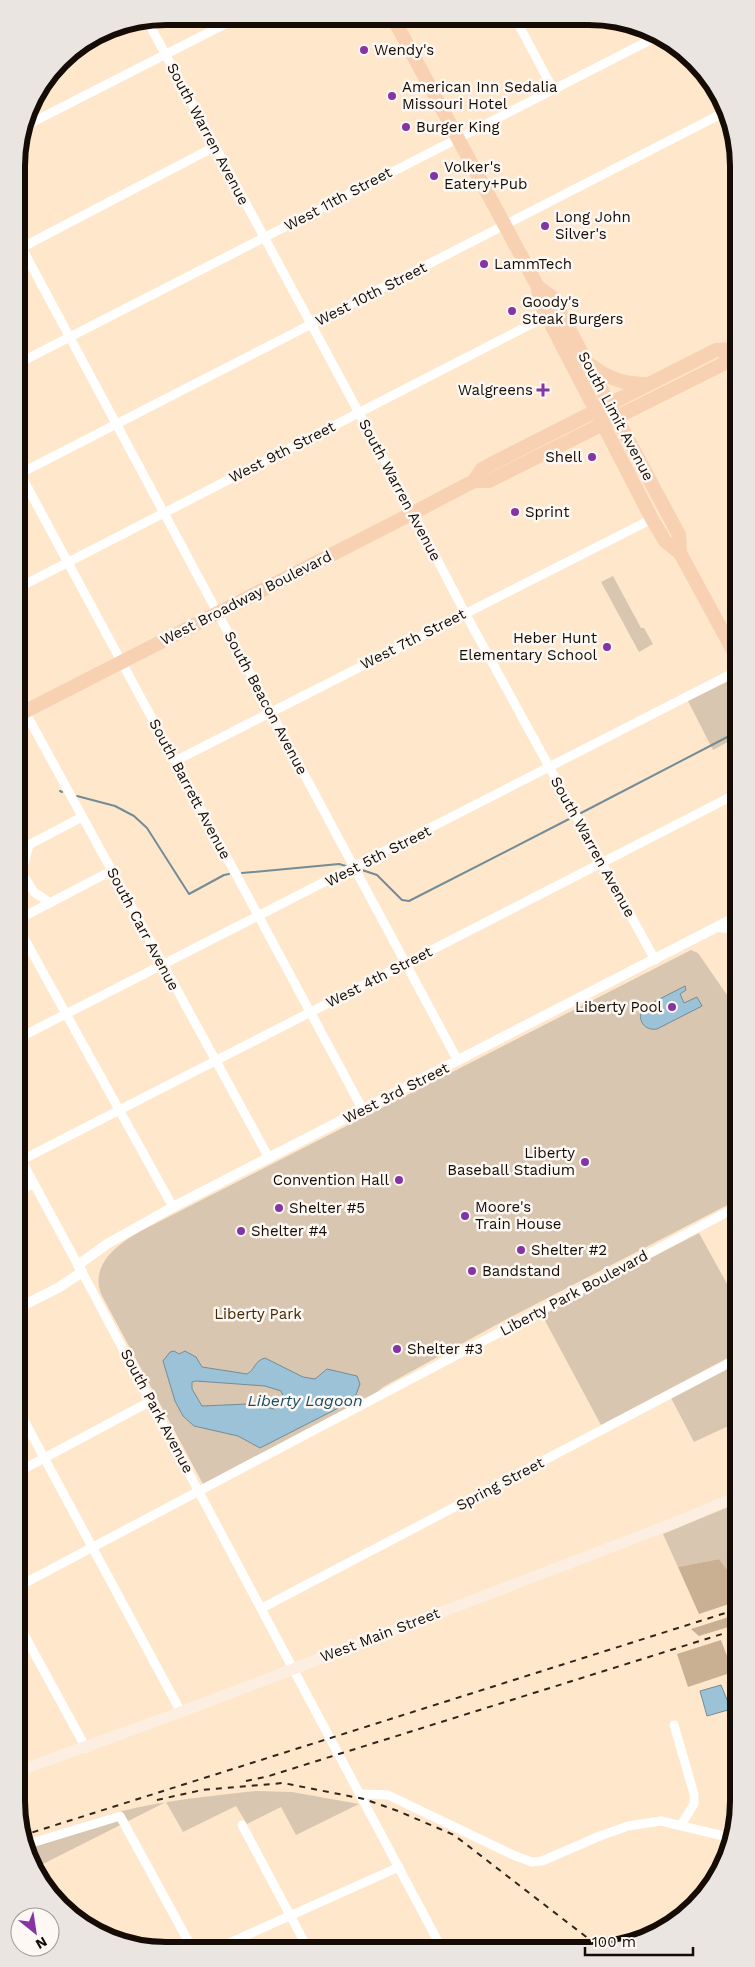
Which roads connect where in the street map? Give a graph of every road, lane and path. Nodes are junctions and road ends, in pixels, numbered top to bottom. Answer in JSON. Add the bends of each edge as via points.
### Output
{"nodes":[{"id":1,"x":223,"y":25,"type":"edge"},
{"id":2,"x":397,"y":25,"type":"edge"},
{"id":3,"x":519,"y":25,"type":"edge"},
{"id":4,"x":150,"y":26,"type":"edge"},
{"id":5,"x":651,"y":40,"type":"edge"},
{"id":6,"x":165,"y":54,"type":"junction"},
{"id":7,"x":552,"y":89,"type":"junction"},
{"id":8,"x":720,"y":115,"type":"edge"},
{"id":9,"x":33,"y":122,"type":"edge"},
{"id":10,"x":457,"y":138,"type":"junction"},
{"id":11,"x":214,"y":147,"type":"junction"},
{"id":12,"x":504,"y":225,"type":"junction"},
{"id":13,"x":263,"y":238,"type":"junction"},
{"id":14,"x":25,"y":241,"type":"edge"},
{"id":15,"x":25,"y":255,"type":"edge"},
{"id":16,"x":538,"y":287,"type":"junction"},
{"id":17,"x":546,"y":316,"type":"junction"},
{"id":18,"x":311,"y":324,"type":"junction"},
{"id":19,"x":69,"y":337,"type":"junction"},
{"id":20,"x":730,"y":354,"type":"edge"},
{"id":21,"x":730,"y":358,"type":"edge"},
{"id":22,"x":25,"y":360,"type":"edge"},
{"id":23,"x":588,"y":363,"type":"junction"},
{"id":24,"x":649,"y":384,"type":"junction"},
{"id":25,"x":610,"y":404,"type":"junction"},
{"id":26,"x":597,"y":411,"type":"junction"},
{"id":27,"x":359,"y":413,"type":"junction"},
{"id":28,"x":618,"y":418,"type":"junction"},
{"id":29,"x":116,"y":425,"type":"junction"},
{"id":30,"x":604,"y":425,"type":"junction"},
{"id":31,"x":25,"y":469,"type":"edge"},
{"id":32,"x":474,"y":480,"type":"junction"},
{"id":33,"x":25,"y":483,"type":"edge"},
{"id":34,"x":164,"y":513,"type":"junction"},
{"id":35,"x":413,"y":513,"type":"junction"},
{"id":36,"x":652,"y":518,"type":"junction"},
{"id":37,"x":680,"y":553,"type":"junction"},
{"id":38,"x":68,"y":562,"type":"junction"},
{"id":39,"x":25,"y":584,"type":"edge"},
{"id":40,"x":218,"y":613,"type":"junction"},
{"id":41,"x":465,"y":613,"type":"junction"},
{"id":42,"x":730,"y":645,"type":"edge"},
{"id":43,"x":122,"y":662,"type":"junction"},
{"id":44,"x":730,"y":675,"type":"edge"},
{"id":45,"x":25,"y":712,"type":"edge"},
{"id":46,"x":271,"y":712,"type":"junction"},
{"id":47,"x":25,"y":719,"type":"edge"},
{"id":48,"x":175,"y":761,"type":"junction"},
{"id":49,"x":550,"y":768,"type":"junction"},
{"id":50,"x":730,"y":797,"type":"edge"},
{"id":51,"x":82,"y":817,"type":"junction"},
{"id":52,"x":29,"y":845,"type":"junction"},
{"id":53,"x":25,"y":847,"type":"edge"},
{"id":54,"x":25,"y":856,"type":"edge"},
{"id":55,"x":602,"y":863,"type":"junction"},
{"id":56,"x":354,"y":868,"type":"junction"},
{"id":57,"x":111,"y":871,"type":"junction"},
{"id":58,"x":25,"y":878,"type":"edge"},
{"id":59,"x":34,"y":892,"type":"junction"},
{"id":60,"x":50,"y":903,"type":"junction"},
{"id":61,"x":33,"y":912,"type":"junction"},
{"id":62,"x":25,"y":916,"type":"edge"},
{"id":63,"x":259,"y":917,"type":"junction"},
{"id":64,"x":730,"y":920,"type":"edge"},
{"id":65,"x":718,"y":926,"type":"junction"},
{"id":66,"x":730,"y":928,"type":"edge"},
{"id":67,"x":25,"y":939,"type":"edge"},
{"id":68,"x":655,"y":960,"type":"junction"},
{"id":69,"x":406,"y":964,"type":"junction"},
{"id":70,"x":162,"y":966,"type":"junction"},
{"id":71,"x":310,"y":1013,"type":"junction"},
{"id":72,"x":66,"y":1014,"type":"junction"},
{"id":73,"x":25,"y":1035,"type":"edge"},
{"id":74,"x":458,"y":1061,"type":"junction"},
{"id":75,"x":215,"y":1062,"type":"junction"},
{"id":76,"x":120,"y":1110,"type":"junction"},
{"id":77,"x":363,"y":1110,"type":"junction"},
{"id":78,"x":25,"y":1156,"type":"edge"},
{"id":79,"x":269,"y":1158,"type":"junction"},
{"id":80,"x":25,"y":1166,"type":"edge"},
{"id":81,"x":34,"y":1183,"type":"junction"},
{"id":82,"x":25,"y":1188,"type":"edge"},
{"id":83,"x":173,"y":1207,"type":"junction"},
{"id":84,"x":730,"y":1214,"type":"edge"},
{"id":85,"x":80,"y":1269,"type":"junction"},
{"id":86,"x":25,"y":1304,"type":"edge"},
{"id":87,"x":730,"y":1363,"type":"edge"},
{"id":88,"x":151,"y":1401,"type":"junction"},
{"id":89,"x":25,"y":1422,"type":"edge"},
{"id":90,"x":45,"y":1458,"type":"junction"},
{"id":91,"x":25,"y":1468,"type":"edge"},
{"id":92,"x":199,"y":1490,"type":"junction"},
{"id":93,"x":730,"y":1499,"type":"edge"},
{"id":94,"x":92,"y":1547,"type":"junction"},
{"id":95,"x":25,"y":1583,"type":"edge"},
{"id":96,"x":262,"y":1608,"type":"junction"},
{"id":97,"x":25,"y":1636,"type":"edge"},
{"id":98,"x":294,"y":1667,"type":"junction"},
{"id":99,"x":181,"y":1712,"type":"junction"},
{"id":100,"x":674,"y":1725,"type":"dead end"},
{"id":101,"x":86,"y":1748,"type":"junction"},
{"id":102,"x":25,"y":1769,"type":"edge"},
{"id":103,"x":362,"y":1794,"type":"junction"},
{"id":104,"x":242,"y":1825,"type":"dead end"},
{"id":105,"x":681,"y":1825,"type":"junction"},
{"id":106,"x":725,"y":1836,"type":"edge"},
{"id":107,"x":32,"y":1844,"type":"edge"},
{"id":108,"x":399,"y":1867,"type":"junction"},
{"id":109,"x":290,"y":1915,"type":"junction"},
{"id":110,"x":189,"y":1942,"type":"edge"},
{"id":111,"x":231,"y":1942,"type":"edge"},
{"id":112,"x":304,"y":1942,"type":"edge"},
{"id":113,"x":439,"y":1942,"type":"edge"}],
"edges":[{"from":1,"to":6,"type":"street"},
{"from":2,"to":10,"type":"highway","name":"South Limit Avenue"},
{"from":3,"to":7,"type":"street"},
{"from":4,"to":6,"type":"street","name":"South Warren Avenue"},
{"from":5,"to":7,"type":"street","name":"West 11th Street"},
{"from":6,"to":9,"type":"street"},
{"from":6,"to":11,"type":"street","name":"South Warren Avenue"},
{"from":7,"to":10,"type":"street","name":"West 11th Street"},
{"from":8,"to":12,"type":"street","name":"West 10th Street"},
{"from":10,"to":12,"type":"highway","name":"South Limit Avenue"},
{"from":10,"to":13,"type":"street","name":"West 11th Street"},
{"from":11,"to":13,"type":"street","name":"South Warren Avenue"},
{"from":11,"to":14,"type":"street"},
{"from":12,"to":16,"type":"highway","name":"South Limit Avenue"},
{"from":12,"to":18,"type":"street","name":"West 10th Street"},
{"from":13,"to":18,"type":"street","name":"South Warren Avenue"},
{"from":13,"to":19,"type":"street","name":"West 11th Street"},
{"from":15,"to":19,"type":"street","name":"South Beacon Avenue"},
{"from":16,"to":17,"type":"highway","name":"South Limit Avenue"},
{"from":16,"to":23,"type":"highway","name":"South Limit Avenue","via":[[552,297]]},
{"from":17,"to":26,"type":"highway","name":"South Limit Avenue"},
{"from":17,"to":27,"type":"street","name":"West 9th Street"},
{"from":18,"to":27,"type":"street","name":"South Warren Avenue"},
{"from":18,"to":29,"type":"street","name":"West 10th Street"},
{"from":19,"to":22,"type":"street","name":"West 11th Street"},
{"from":19,"to":29,"type":"street","name":"South Beacon Avenue"},
{"from":20,"to":24,"type":"highway","name":"West Broadway Boulevard","via":[[716,350]]},
{"from":21,"to":28,"type":"highway","name":"West Broadway Boulevard"},
{"from":23,"to":24,"type":"highway","via":[[611,379]]},
{"from":23,"to":25,"type":"highway","name":"South Limit Avenue"},
{"from":24,"to":25,"type":"highway","name":"West Broadway Boulevard"},
{"from":25,"to":26,"type":"highway","name":"West Broadway Boulevard"},
{"from":25,"to":28,"type":"highway","name":"South Limit Avenue"},
{"from":26,"to":30,"type":"highway","name":"South Limit Avenue"},
{"from":26,"to":32,"type":"highway","name":"West Broadway Boulevard","via":[[482,469]]},
{"from":27,"to":34,"type":"street","name":"West 9th Street"},
{"from":27,"to":35,"type":"street","name":"South Warren Avenue"},
{"from":28,"to":30,"type":"highway","name":"West Broadway Boulevard"},
{"from":28,"to":37,"type":"highway","name":"South Limit Avenue","via":[[679,534]]},
{"from":29,"to":31,"type":"street","name":"West 10th Street"},
{"from":29,"to":34,"type":"street","name":"South Beacon Avenue"},
{"from":30,"to":32,"type":"highway","name":"West Broadway Boulevard","via":[[489,481]]},
{"from":30,"to":36,"type":"highway","name":"South Limit Avenue"},
{"from":32,"to":35,"type":"highway","name":"West Broadway Boulevard"},
{"from":33,"to":38,"type":"street","name":"South Barrett Avenue"},
{"from":34,"to":38,"type":"street","name":"West 9th Street"},
{"from":34,"to":40,"type":"street","name":"South Beacon Avenue"},
{"from":35,"to":40,"type":"highway","name":"West Broadway Boulevard"},
{"from":35,"to":41,"type":"street","name":"South Warren Avenue"},
{"from":36,"to":37,"type":"highway","name":"South Limit Avenue","via":[[665,541]]},
{"from":36,"to":41,"type":"street","name":"West 7th Street"},
{"from":37,"to":42,"type":"highway","name":"South Limit Avenue"},
{"from":38,"to":39,"type":"street","name":"West 9th Street"},
{"from":38,"to":43,"type":"street","name":"South Barrett Avenue"},
{"from":40,"to":43,"type":"highway","name":"West Broadway Boulevard"},
{"from":40,"to":46,"type":"street","name":"South Beacon Avenue"},
{"from":41,"to":46,"type":"street","name":"West 7th Street"},
{"from":41,"to":49,"type":"street","name":"South Warren Avenue"},
{"from":43,"to":45,"type":"highway","name":"West Broadway Boulevard"},
{"from":43,"to":48,"type":"street","name":"South Barrett Avenue"},
{"from":44,"to":49,"type":"street","name":"West 5th Street"},
{"from":46,"to":48,"type":"street","name":"West 7th Street"},
{"from":46,"to":56,"type":"street","name":"South Beacon Avenue"},
{"from":47,"to":51,"type":"street","name":"South Carr Avenue"},
{"from":48,"to":63,"type":"street","name":"South Barrett Avenue"},
{"from":49,"to":55,"type":"street","name":"South Warren Avenue"},
{"from":49,"to":56,"type":"street","name":"West 5th Street"},
{"from":50,"to":55,"type":"street","name":"West 4th Street"},
{"from":51,"to":52,"type":"street"},
{"from":51,"to":57,"type":"street","name":"South Carr Avenue"},
{"from":52,"to":53,"type":"street"},
{"from":52,"to":54,"type":"street"},
{"from":55,"to":68,"type":"street","name":"South Warren Avenue"},
{"from":55,"to":69,"type":"street","name":"West 4th Street"},
{"from":56,"to":63,"type":"street","name":"West 5th Street"},
{"from":56,"to":69,"type":"street","name":"South Beacon Avenue"},
{"from":57,"to":60,"type":"street"},
{"from":57,"to":70,"type":"street","name":"South Carr Avenue"},
{"from":58,"to":59,"type":"street"},
{"from":59,"to":60,"type":"street"},
{"from":59,"to":61,"type":"street"},
{"from":60,"to":61,"type":"street"},
{"from":61,"to":62,"type":"street"},
{"from":63,"to":70,"type":"street","name":"West 5th Street"},
{"from":63,"to":71,"type":"street","name":"South Barrett Avenue"},
{"from":64,"to":65,"type":"street","name":"West 3rd Street"},
{"from":65,"to":66,"type":"street"},
{"from":65,"to":68,"type":"street","name":"West 3rd Street"},
{"from":67,"to":72,"type":"street"},
{"from":68,"to":74,"type":"street","name":"West 3rd Street"},
{"from":69,"to":71,"type":"street","name":"West 4th Street"},
{"from":69,"to":74,"type":"street","name":"South Beacon Avenue"},
{"from":70,"to":72,"type":"street","name":"West 5th Street"},
{"from":70,"to":75,"type":"street","name":"South Carr Avenue"},
{"from":71,"to":75,"type":"street","name":"West 4th Street"},
{"from":71,"to":77,"type":"street","name":"South Barrett Avenue"},
{"from":72,"to":73,"type":"street","name":"West 5th Street"},
{"from":72,"to":76,"type":"street"},
{"from":74,"to":77,"type":"street","name":"West 3rd Street"},
{"from":75,"to":76,"type":"street","name":"West 4th Street"},
{"from":75,"to":79,"type":"street","name":"South Carr Avenue"},
{"from":76,"to":78,"type":"street","name":"West 4th Street"},
{"from":76,"to":83,"type":"street"},
{"from":77,"to":79,"type":"street","name":"West 3rd Street"},
{"from":79,"to":83,"type":"street","name":"West 3rd Street"},
{"from":80,"to":81,"type":"street","name":"South Park Avenue"},
{"from":81,"to":82,"type":"street"},
{"from":81,"to":85,"type":"street","name":"South Park Avenue"},
{"from":83,"to":85,"type":"street","name":"West 3rd Street","via":[[107,1244]]},
{"from":84,"to":92,"type":"street","name":"Liberty Park Boulevard"},
{"from":85,"to":86,"type":"street","name":"West 3rd Street","via":[[58,1288]]},
{"from":85,"to":88,"type":"street","name":"South Park Avenue"},
{"from":87,"to":96,"type":"street","name":"Spring Street"},
{"from":88,"to":90,"type":"street"},
{"from":88,"to":92,"type":"street","name":"South Park Avenue"},
{"from":89,"to":90,"type":"street"},
{"from":90,"to":91,"type":"street"},
{"from":90,"to":94,"type":"street"},
{"from":92,"to":94,"type":"street","name":"Liberty Park Boulevard"},
{"from":92,"to":96,"type":"street","name":"South Park Avenue"},
{"from":93,"to":98,"type":"main road","name":"West Main Street"},
{"from":94,"to":95,"type":"street","name":"Liberty Park Boulevard"},
{"from":94,"to":99,"type":"street"},
{"from":96,"to":98,"type":"street","name":"South Park Avenue"},
{"from":97,"to":101,"type":"street"},
{"from":98,"to":99,"type":"main road","name":"West Main Street"},
{"from":98,"to":103,"type":"street","name":"South Park Avenue"},
{"from":99,"to":101,"type":"main road","name":"West Main Street"},
{"from":100,"to":105,"type":"street","via":[[694,1794],[694,1804]]},
{"from":101,"to":102,"type":"main road","name":"West Main Street"},
{"from":103,"to":105,"type":"street","via":[[388,1795],[513,1856],[532,1862],[554,1857],[628,1826],[661,1821]]},
{"from":103,"to":108,"type":"street","name":"South Park Avenue"},
{"from":104,"to":109,"type":"street"},
{"from":105,"to":106,"type":"street"},
{"from":107,"to":110,"type":"street","via":[[120,1816]]},
{"from":108,"to":109,"type":"street"},
{"from":108,"to":113,"type":"street","name":"South Park Avenue"},
{"from":109,"to":111,"type":"street"},
{"from":109,"to":112,"type":"street"}]}
